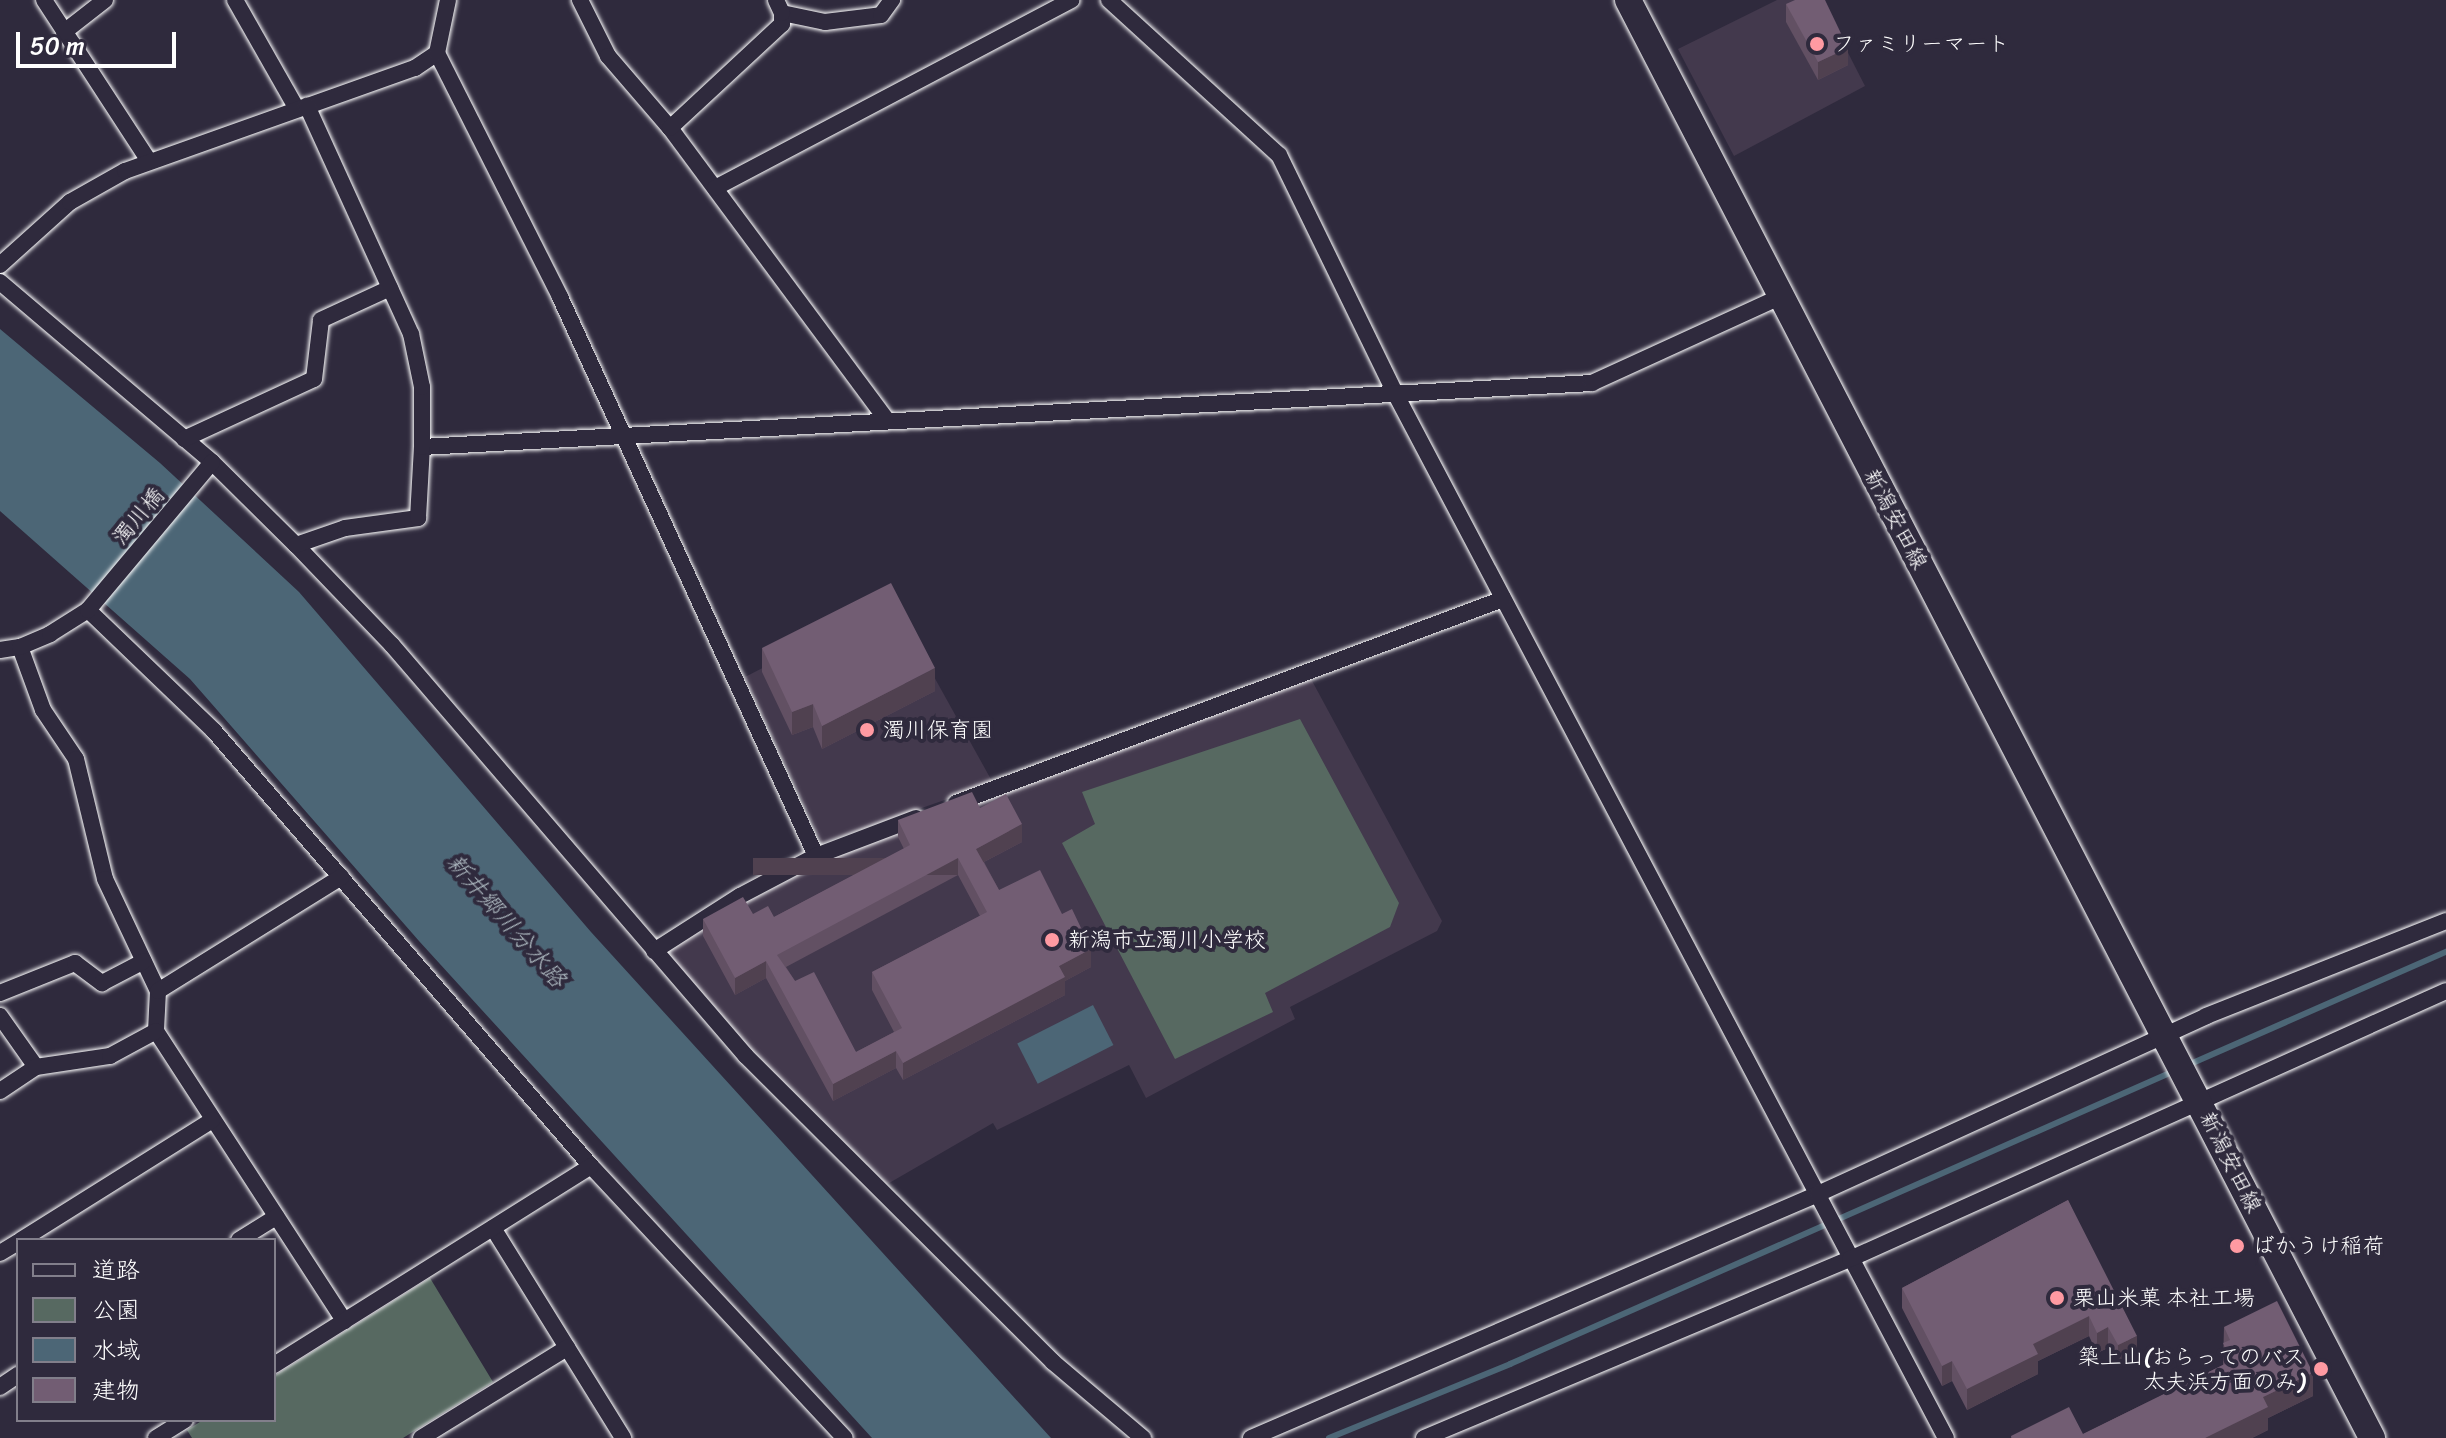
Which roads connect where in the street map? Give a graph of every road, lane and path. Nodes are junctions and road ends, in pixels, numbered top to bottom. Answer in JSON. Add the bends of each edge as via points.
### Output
{"nodes":[{"id":1,"x":44,"y":0,"type":"edge"},
{"id":2,"x":105,"y":0,"type":"edge"},
{"id":3,"x":235,"y":0,"type":"edge"},
{"id":4,"x":448,"y":0,"type":"edge"},
{"id":5,"x":580,"y":0,"type":"edge"},
{"id":6,"x":892,"y":0,"type":"edge"},
{"id":7,"x":1072,"y":0,"type":"edge"},
{"id":8,"x":1109,"y":0,"type":"edge"},
{"id":9,"x":1628,"y":0,"type":"edge"},
{"id":10,"x":779,"y":6,"type":"edge"},
{"id":11,"x":64,"y":32,"type":"junction"},
{"id":12,"x":437,"y":53,"type":"junction"},
{"id":13,"x":302,"y":107,"type":"junction"},
{"id":14,"x":670,"y":128,"type":"junction"},
{"id":15,"x":149,"y":161,"type":"junction"},
{"id":16,"x":715,"y":188,"type":"junction"},
{"id":17,"x":0,"y":265,"type":"edge"},
{"id":18,"x":0,"y":282,"type":"edge"},
{"id":19,"x":390,"y":288,"type":"junction"},
{"id":20,"x":1780,"y":297,"type":"junction"},
{"id":21,"x":1395,"y":393,"type":"junction"},
{"id":22,"x":887,"y":420,"type":"junction"},
{"id":23,"x":624,"y":434,"type":"junction"},
{"id":24,"x":184,"y":439,"type":"junction"},
{"id":25,"x":422,"y":447,"type":"junction"},
{"id":26,"x":212,"y":462,"type":"junction"},
{"id":27,"x":296,"y":545,"type":"junction"},
{"id":28,"x":1503,"y":599,"type":"junction"},
{"id":29,"x":93,"y":604,"type":"junction"},
{"id":30,"x":20,"y":647,"type":"junction"},
{"id":31,"x":0,"y":650,"type":"edge"},
{"id":32,"x":816,"y":856,"type":"junction"},
{"id":33,"x":341,"y":877,"type":"junction"},
{"id":34,"x":2446,"y":921,"type":"edge"},
{"id":35,"x":654,"y":951,"type":"junction"},
{"id":36,"x":144,"y":961,"type":"junction"},
{"id":37,"x":158,"y":991,"type":"junction"},
{"id":38,"x":2446,"y":991,"type":"edge"},
{"id":39,"x":0,"y":993,"type":"edge"},
{"id":40,"x":0,"y":1016,"type":"edge"},
{"id":41,"x":156,"y":1031,"type":"junction"},
{"id":42,"x":2166,"y":1035,"type":"junction"},
{"id":43,"x":36,"y":1067,"type":"junction"},
{"id":44,"x":0,"y":1091,"type":"edge"},
{"id":45,"x":2199,"y":1100,"type":"junction"},
{"id":46,"x":212,"y":1120,"type":"junction"},
{"id":47,"x":591,"y":1166,"type":"junction"},
{"id":48,"x":1820,"y":1198,"type":"junction"},
{"id":49,"x":276,"y":1217,"type":"junction"},
{"id":50,"x":493,"y":1228,"type":"junction"},
{"id":51,"x":25,"y":1238,"type":"edge"},
{"id":52,"x":242,"y":1238,"type":"edge"},
{"id":53,"x":1850,"y":1259,"type":"junction"},
{"id":54,"x":344,"y":1321,"type":"junction"},
{"id":55,"x":567,"y":1348,"type":"junction"},
{"id":56,"x":276,"y":1364,"type":"edge"},
{"id":57,"x":180,"y":1428,"type":"edge"},
{"id":58,"x":156,"y":1438,"type":"edge"},
{"id":59,"x":421,"y":1438,"type":"edge"},
{"id":60,"x":623,"y":1438,"type":"edge"},
{"id":61,"x":845,"y":1438,"type":"edge"},
{"id":62,"x":1143,"y":1438,"type":"edge"},
{"id":63,"x":1251,"y":1438,"type":"edge"},
{"id":64,"x":1424,"y":1438,"type":"edge"},
{"id":65,"x":1946,"y":1438,"type":"edge"},
{"id":66,"x":2372,"y":1438,"type":"edge"}],
"edges":[{"from":1,"to":11,"type":"street"},
{"from":2,"to":11,"type":"street"},
{"from":3,"to":13,"type":"street"},
{"from":4,"to":12,"type":"street"},
{"from":5,"to":14,"type":"street","via":[[608,56]]},
{"from":6,"to":10,"type":"street","via":[[881,15],[825,22]]},
{"from":7,"to":16,"type":"street"},
{"from":8,"to":21,"type":"street","via":[[1279,155]]},
{"from":9,"to":20,"type":"main road","name":"新潟安田線"},
{"from":10,"to":14,"type":"street","via":[[782,24]]},
{"from":11,"to":15,"type":"street"},
{"from":12,"to":13,"type":"street","via":[[415,68]]},
{"from":12,"to":23,"type":"street"},
{"from":13,"to":15,"type":"street"},
{"from":13,"to":19,"type":"street"},
{"from":14,"to":16,"type":"street"},
{"from":15,"to":17,"type":"street","via":[[70,202]]},
{"from":16,"to":22,"type":"street"},
{"from":18,"to":24,"type":"street"},
{"from":19,"to":24,"type":"street","via":[[321,320],[314,379]]},
{"from":19,"to":25,"type":"street","via":[[411,334],[422,387]]},
{"from":20,"to":21,"type":"street","via":[[1592,383]]},
{"from":20,"to":42,"type":"main road","name":"新潟安田線"},
{"from":21,"to":22,"type":"street"},
{"from":21,"to":28,"type":"street"},
{"from":22,"to":23,"type":"street"},
{"from":23,"to":25,"type":"street"},
{"from":23,"to":32,"type":"street"},
{"from":24,"to":26,"type":"street"},
{"from":25,"to":27,"type":"street","via":[[418,518],[345,528]]},
{"from":26,"to":27,"type":"street"},
{"from":26,"to":29,"type":"street","name":"濁川橋"},
{"from":27,"to":35,"type":"street","via":[[392,645]]},
{"from":28,"to":32,"type":"street"},
{"from":28,"to":48,"type":"street"},
{"from":29,"to":30,"type":"street"},
{"from":29,"to":33,"type":"street","via":[[214,731]]},
{"from":30,"to":31,"type":"street"},
{"from":30,"to":36,"type":"street","via":[[43,710],[76,759],[105,879]]},
{"from":32,"to":35,"type":"street"},
{"from":33,"to":37,"type":"street"},
{"from":33,"to":47,"type":"street"},
{"from":34,"to":42,"type":"street"},
{"from":35,"to":62,"type":"street","via":[[778,1089],[1053,1362]]},
{"from":36,"to":37,"type":"street"},
{"from":36,"to":39,"type":"street","via":[[102,983],[75,963]]},
{"from":37,"to":41,"type":"street"},
{"from":38,"to":45,"type":"street"},
{"from":40,"to":43,"type":"street"},
{"from":41,"to":43,"type":"street","via":[[110,1056]]},
{"from":41,"to":46,"type":"street"},
{"from":42,"to":45,"type":"main road","name":"新潟安田線"},
{"from":42,"to":48,"type":"street"},
{"from":43,"to":44,"type":"street"},
{"from":45,"to":53,"type":"street"},
{"from":45,"to":66,"type":"main road","name":"新潟安田線"},
{"from":46,"to":49,"type":"street"},
{"from":46,"to":51,"type":"street"},
{"from":47,"to":50,"type":"street"},
{"from":47,"to":61,"type":"street"},
{"from":48,"to":53,"type":"street"},
{"from":48,"to":63,"type":"street"},
{"from":49,"to":52,"type":"street"},
{"from":49,"to":54,"type":"street"},
{"from":50,"to":54,"type":"street"},
{"from":50,"to":55,"type":"street"},
{"from":53,"to":64,"type":"street"},
{"from":53,"to":65,"type":"street"},
{"from":54,"to":56,"type":"street"},
{"from":55,"to":59,"type":"street"},
{"from":55,"to":60,"type":"street"},
{"from":57,"to":58,"type":"street"}]}
